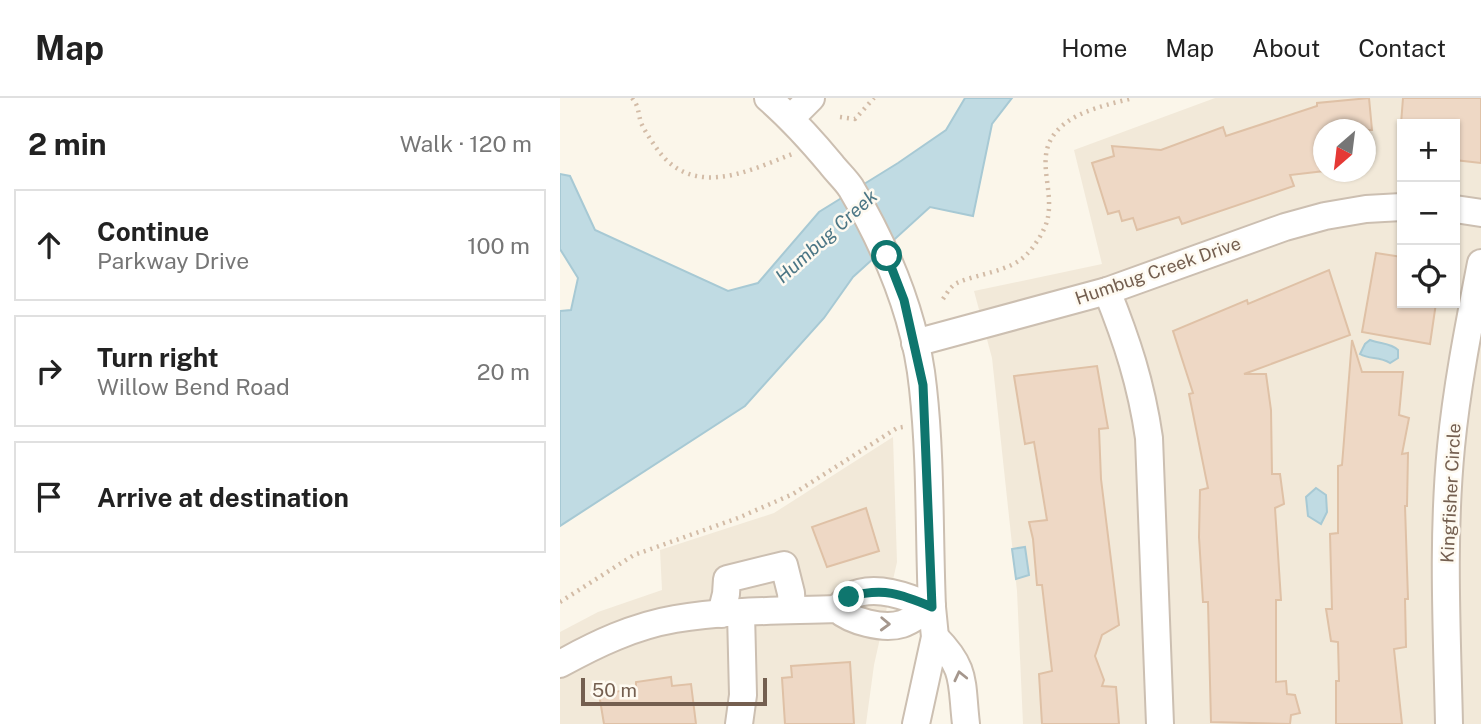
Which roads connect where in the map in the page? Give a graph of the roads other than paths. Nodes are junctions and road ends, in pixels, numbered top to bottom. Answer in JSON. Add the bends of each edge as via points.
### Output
{"nodes":[{"id":1,"x":768,"y":98,"type":"edge"},
{"id":2,"x":811,"y":98,"type":"edge"},
{"id":3,"x":791,"y":118,"type":"junction"},
{"id":4,"x":1397,"y":208,"type":"edge"},
{"id":5,"x":1460,"y":210,"type":"edge"},
{"id":6,"x":1481,"y":213,"type":"edge"},
{"id":7,"x":1481,"y":263,"type":"edge"},
{"id":8,"x":1107,"y":291,"type":"junction"},
{"id":9,"x":915,"y":343,"type":"junction"},
{"id":10,"x":932,"y":607,"type":"junction"},
{"id":11,"x":792,"y":610,"type":"junction"},
{"id":12,"x":731,"y":613,"type":"junction"},
{"id":13,"x":935,"y":637,"type":"junction"},
{"id":14,"x":560,"y":664,"type":"edge"},
{"id":15,"x":739,"y":724,"type":"edge"},
{"id":16,"x":916,"y":724,"type":"edge"},
{"id":17,"x":966,"y":724,"type":"edge"},
{"id":18,"x":1160,"y":724,"type":"edge"},
{"id":19,"x":1449,"y":724,"type":"edge"}],
"edges":[{"from":1,"to":3,"type":"street"},
{"from":2,"to":3,"type":"street"},
{"from":3,"to":9,"type":"street","via":[[850,186],[887,256]]},
{"from":4,"to":8,"type":"street","name":"Humbug Creek Drive","via":[[1325,216],[1285,227]]},
{"from":5,"to":6,"type":"street"},
{"from":7,"to":19,"type":"street","name":"Kingfisher Circle","via":[[1451,449]]},
{"from":8,"to":9,"type":"street","name":"Humbug Creek Drive"},
{"from":8,"to":18,"type":"street","via":[[1142,391],[1149,438]]},
{"from":9,"to":10,"type":"street","via":[[926,425]]},
{"from":10,"to":11,"type":"street","via":[[898,593],[864,593],[849,597],[836,609]]},
{"from":10,"to":13,"type":"street"},
{"from":11,"to":12,"type":"street"},
{"from":11,"to":12,"type":"street","via":[[784,565],[727,579]]},
{"from":12,"to":14,"type":"street","via":[[640,628]]},
{"from":12,"to":15,"type":"street","via":[[743,695]]},
{"from":13,"to":16,"type":"street"},
{"from":17,"to":13,"type":"street","one_way":true,"via":[[962,676],[953,656]]}]}
